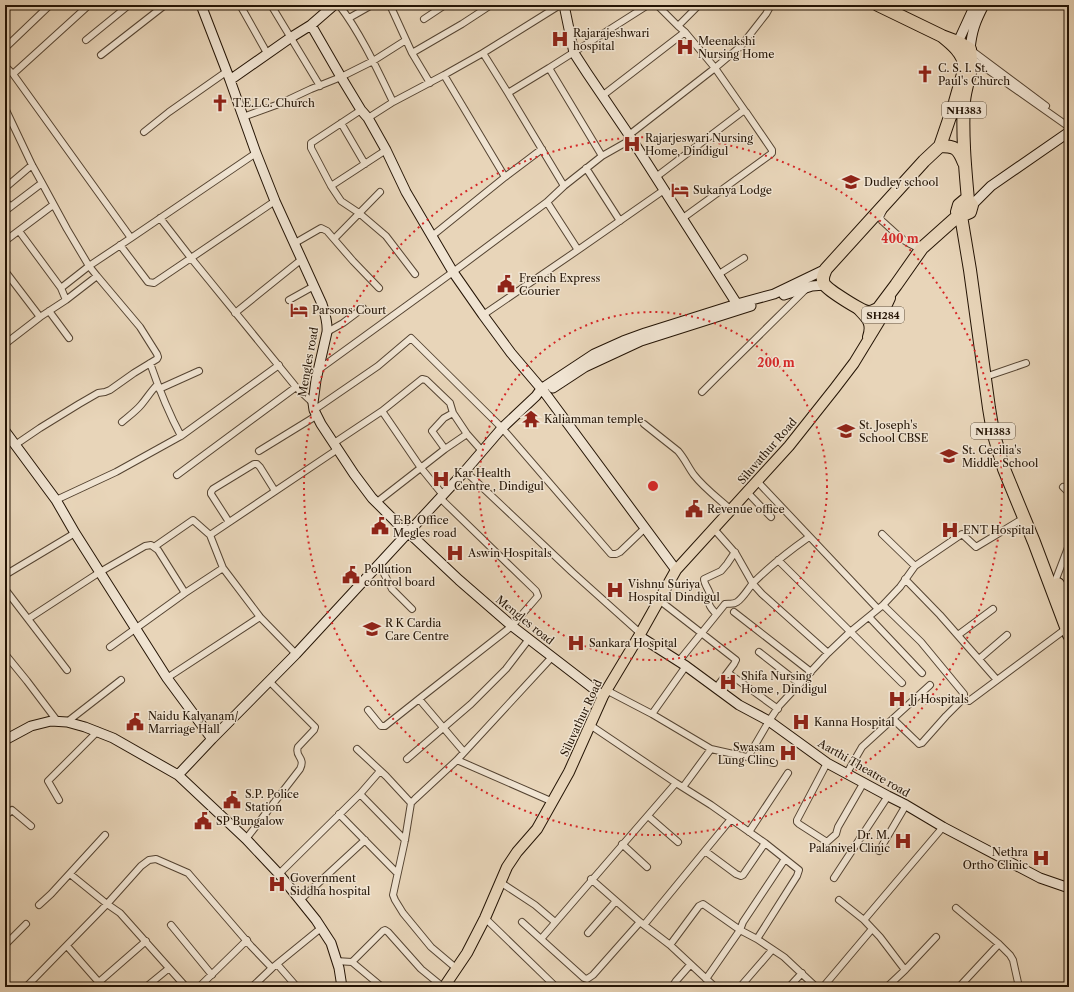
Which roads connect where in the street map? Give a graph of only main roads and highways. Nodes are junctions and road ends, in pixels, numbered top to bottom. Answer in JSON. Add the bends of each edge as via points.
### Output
{"nodes":[{"id":1,"x":201,"y":5,"type":"edge"},
{"id":2,"x":564,"y":5,"type":"edge"},
{"id":3,"x":878,"y":5,"type":"edge"},
{"id":4,"x":975,"y":5,"type":"edge"},
{"id":5,"x":984,"y":5,"type":"edge"},
{"id":6,"x":329,"y":7,"type":"edge"},
{"id":7,"x":311,"y":25,"type":"junction"},
{"id":8,"x":964,"y":50,"type":"junction"},
{"id":9,"x":228,"y":76,"type":"junction"},
{"id":10,"x":1069,"y":132,"type":"edge"},
{"id":11,"x":940,"y":146,"type":"junction"},
{"id":12,"x":965,"y":167,"type":"junction"},
{"id":13,"x":965,"y":209,"type":"junction"},
{"id":14,"x":945,"y":227,"type":"junction"},
{"id":15,"x":965,"y":237,"type":"junction"},
{"id":16,"x":826,"y":269,"type":"junction"},
{"id":17,"x":825,"y":284,"type":"junction"},
{"id":18,"x":896,"y":285,"type":"junction"},
{"id":19,"x":737,"y":304,"type":"junction"},
{"id":20,"x":855,"y":306,"type":"junction"},
{"id":21,"x":663,"y":330,"type":"junction"},
{"id":22,"x":866,"y":343,"type":"junction"},
{"id":23,"x":541,"y":393,"type":"junction"},
{"id":24,"x":5,"y":431,"type":"edge"},
{"id":25,"x":408,"y":532,"type":"junction"},
{"id":26,"x":676,"y":570,"type":"junction"},
{"id":27,"x":1069,"y":609,"type":"edge"},
{"id":28,"x":1068,"y":631,"type":"edge"},
{"id":29,"x":639,"y":634,"type":"junction"},
{"id":30,"x":604,"y":693,"type":"junction"},
{"id":31,"x":212,"y":739,"type":"junction"},
{"id":32,"x":5,"y":740,"type":"edge"},
{"id":33,"x":178,"y":775,"type":"junction"},
{"id":34,"x":1069,"y":888,"type":"edge"},
{"id":35,"x":342,"y":987,"type":"edge"},
{"id":36,"x":443,"y":987,"type":"edge"}],
"edges":[{"from":1,"to":9,"type":"main road","name":"Mengles road"},
{"from":2,"to":19,"type":"main road","via":[[574,53]]},
{"from":3,"to":8,"type":"highway","via":[[942,36]]},
{"from":4,"to":8,"type":"main road"},
{"from":5,"to":8,"type":"main road"},
{"from":6,"to":7,"type":"main road"},
{"from":7,"to":9,"type":"main road"},
{"from":7,"to":23,"type":"main road","via":[[368,118],[406,192],[453,272]]},
{"from":8,"to":11,"type":"highway","number":"NH383","via":[[965,67]]},
{"from":8,"to":12,"type":"highway","number":"NH383","via":[[970,69],[964,100]]},
{"from":9,"to":25,"type":"main road","name":"Mengles road","via":[[275,201],[326,314],[327,332],[318,370],[314,410],[354,474],[377,502]]},
{"from":10,"to":13,"type":"main road","via":[[991,186]]},
{"from":11,"to":12,"type":"highway","via":[[954,148],[961,156]]},
{"from":11,"to":16,"type":"highway","number":"NH383"},
{"from":12,"to":13,"type":"highway","via":[[958,198]]},
{"from":13,"to":14,"type":"highway"},
{"from":13,"to":15,"type":"highway","number":"NH383"},
{"from":13,"to":27,"type":"highway","number":"NH383","via":[[1003,450]]},
{"from":14,"to":15,"type":"highway","via":[[958,228]]},
{"from":14,"to":18,"type":"highway","via":[[922,248]]},
{"from":15,"to":28,"type":"highway","number":"NH383","via":[[993,432],[1004,469]]},
{"from":16,"to":17,"type":"highway","via":[[823,274]]},
{"from":16,"to":19,"type":"main road","via":[[774,294]]},
{"from":17,"to":20,"type":"highway"},
{"from":17,"to":21,"type":"main road"},
{"from":18,"to":20,"type":"highway","via":[[875,310],[868,312]]},
{"from":18,"to":22,"type":"main road","name":"Siluvathur Road","number":"SH284"},
{"from":19,"to":21,"type":"main road"},
{"from":20,"to":22,"type":"main road","name":"Siluvathur Road","number":"SH284","via":[[870,324],[871,330]]},
{"from":21,"to":23,"type":"main road","via":[[585,367]]},
{"from":22,"to":26,"type":"main road","name":"Siluvathur Road","number":"SH284","via":[[835,388],[789,446]]},
{"from":23,"to":25,"type":"main road","via":[[502,428]]},
{"from":23,"to":26,"type":"main road"},
{"from":24,"to":31,"type":"main road","via":[[56,500],[167,678]]},
{"from":25,"to":30,"type":"main road","name":"Mengles road","via":[[529,640]]},
{"from":25,"to":31,"type":"main road","via":[[296,654]]},
{"from":26,"to":29,"type":"main road","name":"Siluvathur Road","number":"SH284"},
{"from":29,"to":30,"type":"main road","name":"Siluvathur Road","number":"SH284"},
{"from":29,"to":34,"type":"main road","name":"Aarthi Theatre road","via":[[727,697],[769,721],[827,763],[1040,878]]},
{"from":30,"to":36,"type":"main road","name":"Siluvathur Road","number":"SH284","via":[[569,772],[537,829],[507,867],[466,954]]},
{"from":31,"to":33,"type":"main road"},
{"from":32,"to":33,"type":"main road","via":[[30,726],[51,721],[62,722],[98,731]]},
{"from":33,"to":35,"type":"main road","via":[[246,839],[279,874],[316,920],[331,943]]}]}
